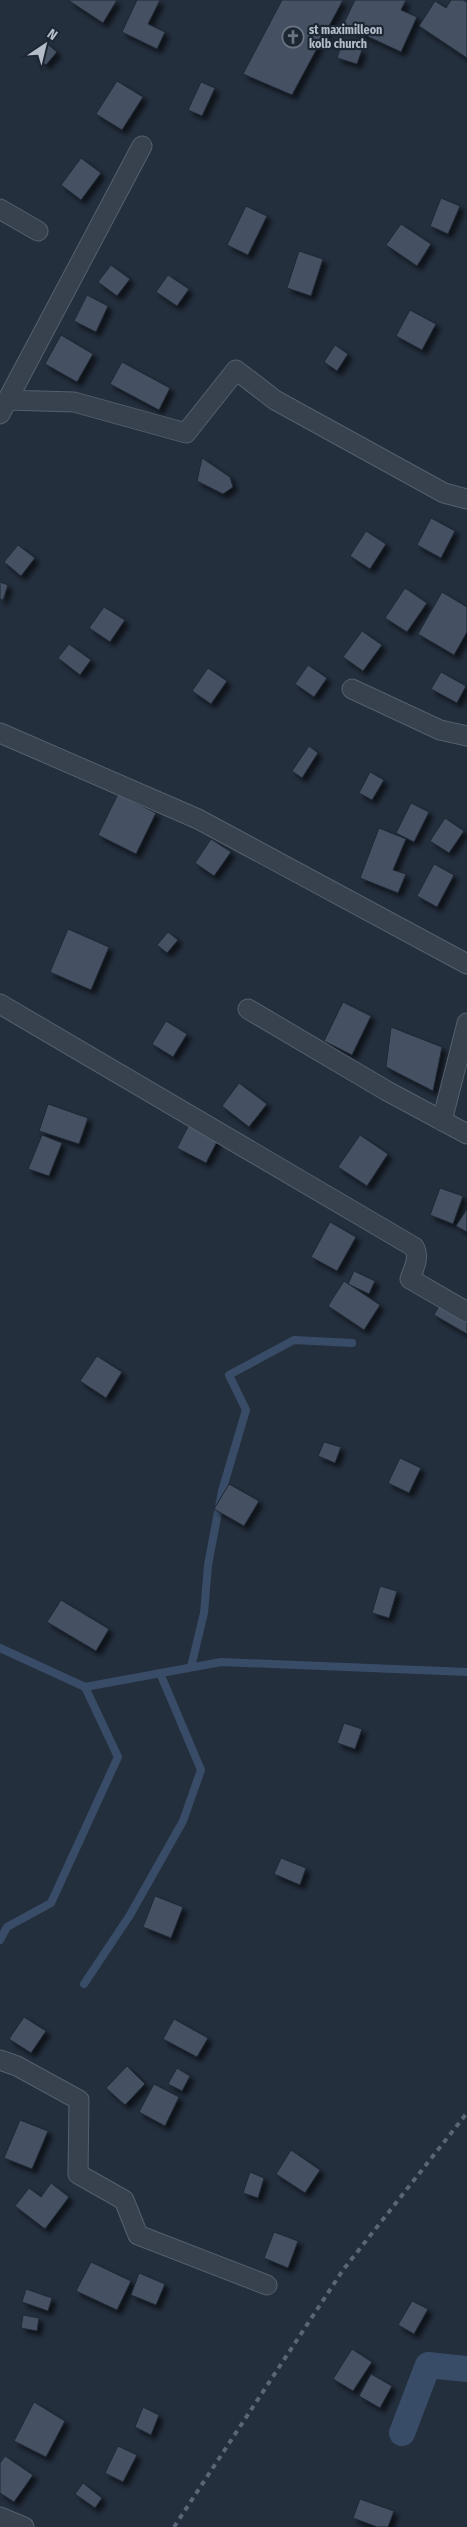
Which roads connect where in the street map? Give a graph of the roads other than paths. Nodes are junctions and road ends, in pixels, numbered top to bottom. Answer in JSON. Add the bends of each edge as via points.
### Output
{"nodes":[{"id":1,"x":142,"y":146,"type":"dead end"},
{"id":2,"x":0,"y":209,"type":"edge"},
{"id":3,"x":38,"y":231,"type":"dead end"},
{"id":4,"x":4,"y":407,"type":"edge"},
{"id":5,"x":467,"y":499,"type":"edge"},
{"id":6,"x":352,"y":689,"type":"dead end"},
{"id":7,"x":0,"y":733,"type":"edge"},
{"id":8,"x":467,"y":736,"type":"edge"},
{"id":9,"x":467,"y":964,"type":"edge"},
{"id":10,"x":0,"y":1004,"type":"edge"},
{"id":11,"x":248,"y":1009,"type":"dead end"},
{"id":12,"x":467,"y":1023,"type":"edge"},
{"id":13,"x":442,"y":1121,"type":"junction"},
{"id":14,"x":467,"y":1134,"type":"edge"},
{"id":15,"x":467,"y":1312,"type":"edge"},
{"id":16,"x":0,"y":2060,"type":"edge"},
{"id":17,"x":267,"y":2286,"type":"dead end"},
{"id":18,"x":0,"y":2518,"type":"edge"},
{"id":19,"x":24,"y":2527,"type":"edge"}],
"edges":[{"from":1,"to":4,"type":"street"},
{"from":2,"to":3,"type":"street"},
{"from":4,"to":5,"type":"street","via":[[74,402],[186,433],[236,370],[284,404],[444,493]]},
{"from":6,"to":8,"type":"street","via":[[440,730]]},
{"from":7,"to":9,"type":"street","via":[[198,819]]},
{"from":10,"to":15,"type":"street","via":[[414,1247],[416,1262],[410,1279]]},
{"from":11,"to":13,"type":"street"},
{"from":12,"to":13,"type":"street"},
{"from":13,"to":14,"type":"street"},
{"from":16,"to":17,"type":"street","via":[[79,2100],[78,2174],[124,2200],[138,2235]]},
{"from":18,"to":19,"type":"street"}]}
